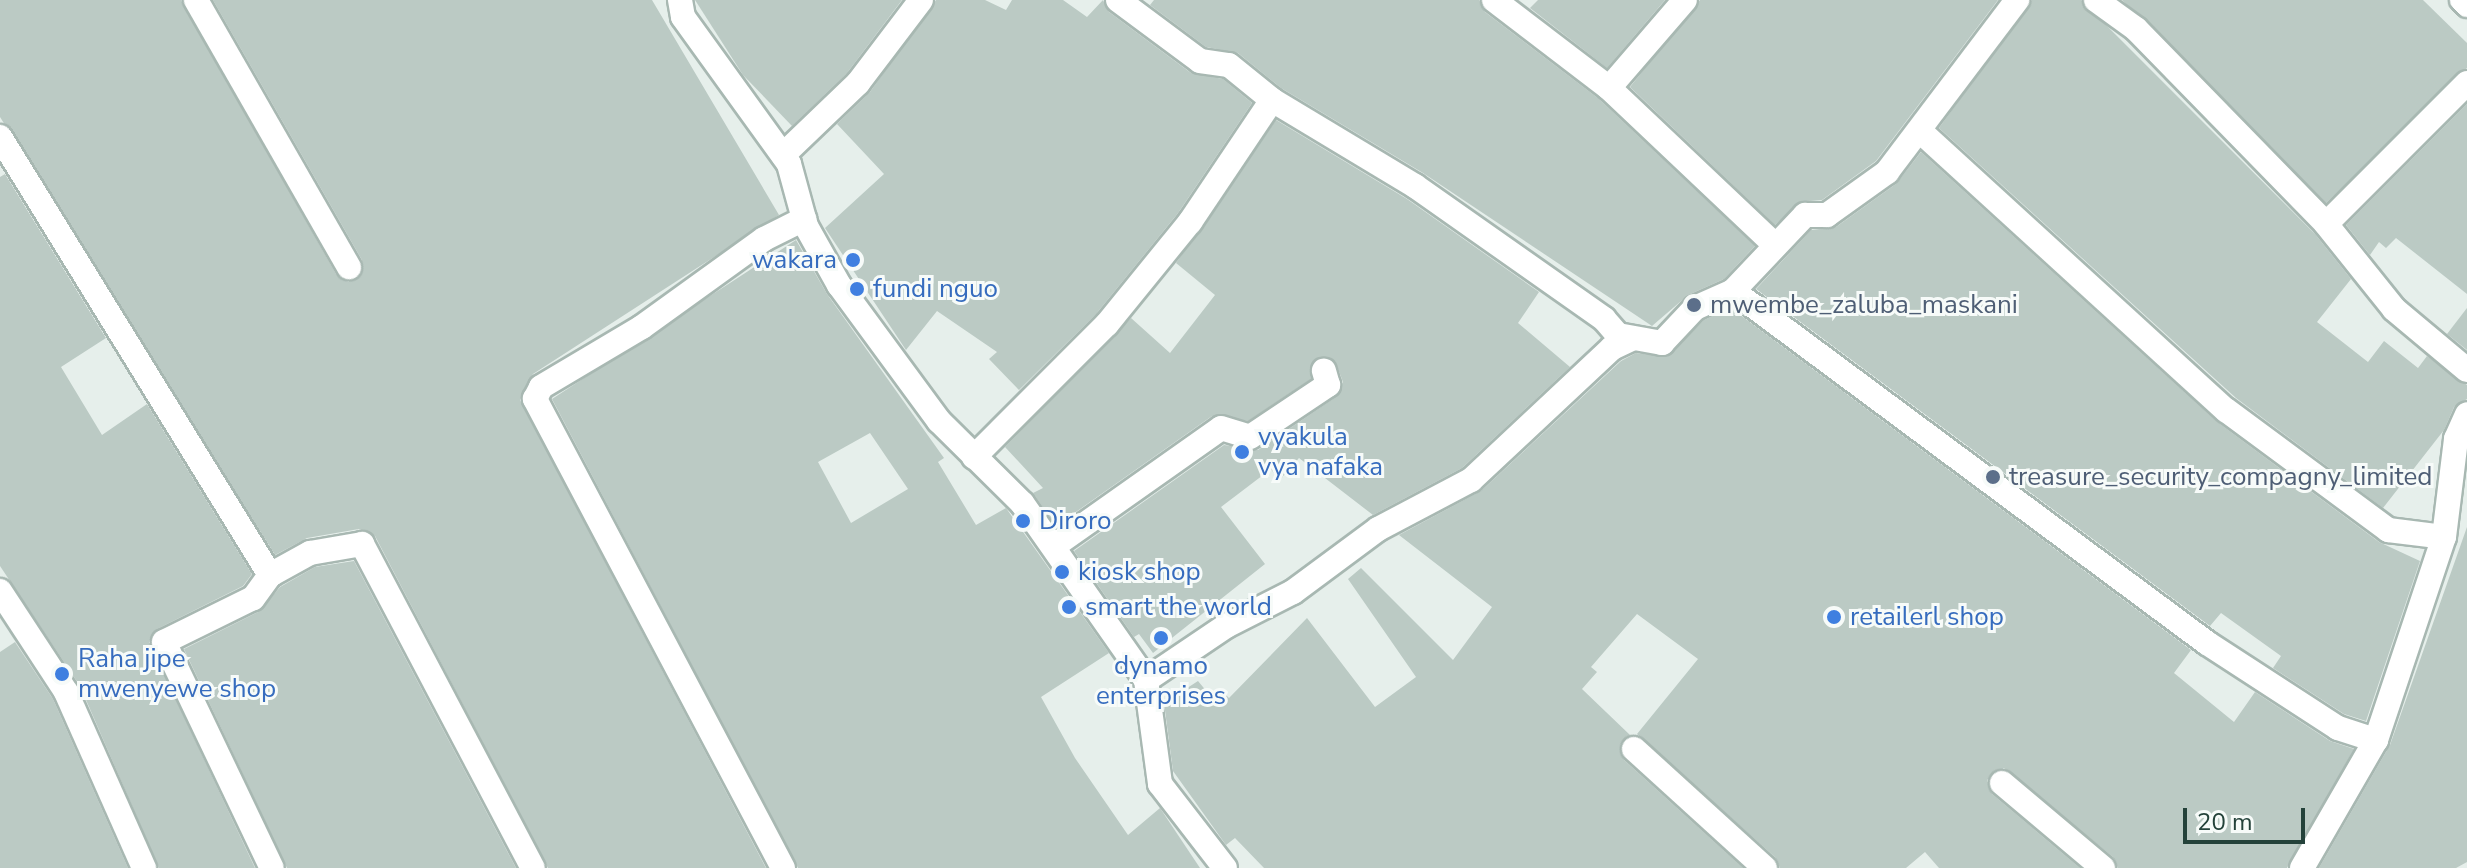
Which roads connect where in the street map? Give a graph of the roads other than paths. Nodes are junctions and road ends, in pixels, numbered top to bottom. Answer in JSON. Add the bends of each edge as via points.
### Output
{"nodes":[{"id":1,"x":196,"y":0,"type":"edge"},
{"id":2,"x":680,"y":0,"type":"edge"},
{"id":3,"x":921,"y":0,"type":"edge"},
{"id":4,"x":1118,"y":0,"type":"edge"},
{"id":5,"x":1494,"y":0,"type":"edge"},
{"id":6,"x":1685,"y":0,"type":"edge"},
{"id":7,"x":2017,"y":0,"type":"edge"},
{"id":8,"x":2096,"y":0,"type":"edge"},
{"id":9,"x":2462,"y":0,"type":"edge"},
{"id":10,"x":2467,"y":5,"type":"edge"},
{"id":11,"x":2467,"y":83,"type":"edge"},
{"id":12,"x":1609,"y":88,"type":"junction"},
{"id":13,"x":1272,"y":100,"type":"junction"},
{"id":14,"x":1920,"y":131,"type":"junction"},
{"id":15,"x":0,"y":137,"type":"edge"},
{"id":16,"x":783,"y":155,"type":"junction"},
{"id":17,"x":804,"y":219,"type":"junction"},
{"id":18,"x":2326,"y":224,"type":"junction"},
{"id":19,"x":1774,"y":244,"type":"junction"},
{"id":20,"x":349,"y":267,"type":"dead end"},
{"id":21,"x":1733,"y":291,"type":"junction"},
{"id":22,"x":1631,"y":339,"type":"junction"},
{"id":23,"x":2467,"y":370,"type":"edge"},
{"id":24,"x":1324,"y":371,"type":"dead end"},
{"id":25,"x":2467,"y":414,"type":"edge"},
{"id":26,"x":974,"y":457,"type":"junction"},
{"id":27,"x":2444,"y":537,"type":"junction"},
{"id":28,"x":1054,"y":546,"type":"junction"},
{"id":29,"x":270,"y":575,"type":"junction"},
{"id":30,"x":0,"y":591,"type":"edge"},
{"id":31,"x":1146,"y":680,"type":"junction"},
{"id":32,"x":2376,"y":740,"type":"junction"},
{"id":33,"x":1634,"y":749,"type":"dead end"},
{"id":34,"x":2002,"y":783,"type":"dead end"},
{"id":35,"x":1223,"y":867,"type":"edge"},
{"id":36,"x":144,"y":868,"type":"edge"},
{"id":37,"x":272,"y":868,"type":"edge"},
{"id":38,"x":533,"y":868,"type":"edge"},
{"id":39,"x":783,"y":868,"type":"edge"},
{"id":40,"x":1765,"y":868,"type":"edge"},
{"id":41,"x":2103,"y":868,"type":"edge"},
{"id":42,"x":2302,"y":868,"type":"edge"}],
"edges":[{"from":1,"to":20,"type":"street"},
{"from":2,"to":16,"type":"street","via":[[683,17]]},
{"from":3,"to":16,"type":"street","via":[[858,83]]},
{"from":4,"to":13,"type":"street","via":[[1200,61],[1229,65]]},
{"from":5,"to":12,"type":"street"},
{"from":6,"to":12,"type":"street"},
{"from":7,"to":14,"type":"street"},
{"from":8,"to":18,"type":"street","via":[[2136,29]]},
{"from":9,"to":10,"type":"street"},
{"from":11,"to":18,"type":"street"},
{"from":12,"to":19,"type":"street"},
{"from":13,"to":22,"type":"street","via":[[1415,186]]},
{"from":13,"to":26,"type":"street","via":[[1190,222],[1107,324]]},
{"from":14,"to":19,"type":"street","via":[[1860,194],[1827,215],[1805,215]]},
{"from":14,"to":27,"type":"street","via":[[2226,410],[2388,530]]},
{"from":15,"to":29,"type":"street"},
{"from":16,"to":17,"type":"street"},
{"from":17,"to":26,"type":"street","via":[[839,285],[939,421]]},
{"from":17,"to":39,"type":"street","via":[[764,239],[642,327],[541,387],[535,399]]},
{"from":18,"to":23,"type":"street","via":[[2394,309]]},
{"from":19,"to":21,"type":"street"},
{"from":21,"to":22,"type":"street","via":[[1695,308],[1662,343]]},
{"from":21,"to":32,"type":"street","via":[[2207,643],[2338,728]]},
{"from":22,"to":31,"type":"street","via":[[1612,348],[1471,480],[1378,529],[1293,592],[1226,626]]},
{"from":24,"to":28,"type":"street","via":[[1328,385],[1250,437],[1221,428]]},
{"from":25,"to":27,"type":"street","via":[[2456,439]]},
{"from":26,"to":28,"type":"street"},
{"from":27,"to":32,"type":"street"},
{"from":28,"to":31,"type":"street"},
{"from":29,"to":37,"type":"street","via":[[253,598],[164,642]]},
{"from":29,"to":38,"type":"street","via":[[310,553],[362,544]]},
{"from":30,"to":36,"type":"street","via":[[66,692]]},
{"from":31,"to":35,"type":"street","via":[[1160,784]]},
{"from":32,"to":42,"type":"street"},
{"from":33,"to":40,"type":"street"},
{"from":34,"to":41,"type":"street"}]}
